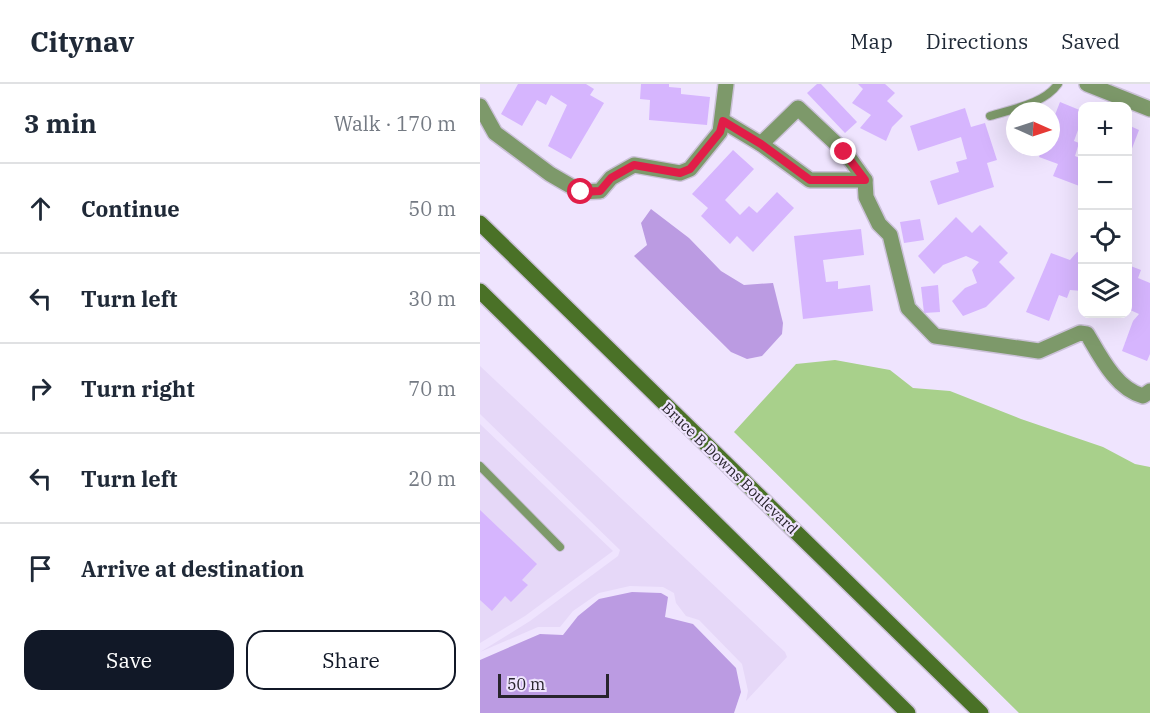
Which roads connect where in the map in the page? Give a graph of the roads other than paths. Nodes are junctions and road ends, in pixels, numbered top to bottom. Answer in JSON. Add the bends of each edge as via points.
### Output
{"nodes":[{"id":1,"x":726,"y":84,"type":"edge"},
{"id":2,"x":1058,"y":84,"type":"edge"},
{"id":3,"x":1087,"y":84,"type":"edge"},
{"id":4,"x":480,"y":106,"type":"edge"},
{"id":5,"x":1150,"y":109,"type":"edge"},
{"id":6,"x":990,"y":117,"type":"dead end"},
{"id":7,"x":723,"y":121,"type":"junction"},
{"id":8,"x":761,"y":144,"type":"junction"},
{"id":9,"x":865,"y":180,"type":"junction"},
{"id":10,"x":480,"y":223,"type":"edge"},
{"id":11,"x":480,"y":291,"type":"edge"},
{"id":12,"x":1150,"y":391,"type":"edge"},
{"id":13,"x":480,"y":466,"type":"edge"},
{"id":14,"x":560,"y":547,"type":"dead end"},
{"id":15,"x":908,"y":713,"type":"edge"},
{"id":16,"x":981,"y":713,"type":"edge"}],
"edges":[{"from":1,"to":7,"type":"street"},
{"from":2,"to":6,"type":"lane","via":[[1052,93]]},
{"from":3,"to":5,"type":"street"},
{"from":4,"to":7,"type":"street","via":[[495,133],[581,192],[600,191],[611,178],[634,165],[680,173],[690,169],[720,132]]},
{"from":7,"to":8,"type":"street"},
{"from":8,"to":9,"type":"street","via":[[810,180]]},
{"from":8,"to":9,"type":"street","via":[[798,108],[844,152]]},
{"from":9,"to":12,"type":"street","via":[[866,197],[879,224],[890,235],[908,308],[935,336],[1039,351],[1080,333],[1087,334],[1123,386],[1143,396]]},
{"from":10,"to":16,"type":"main road","name":"Bruce B Downs Boulevard"},
{"from":11,"to":15,"type":"main road"},
{"from":13,"to":14,"type":"lane"}]}
